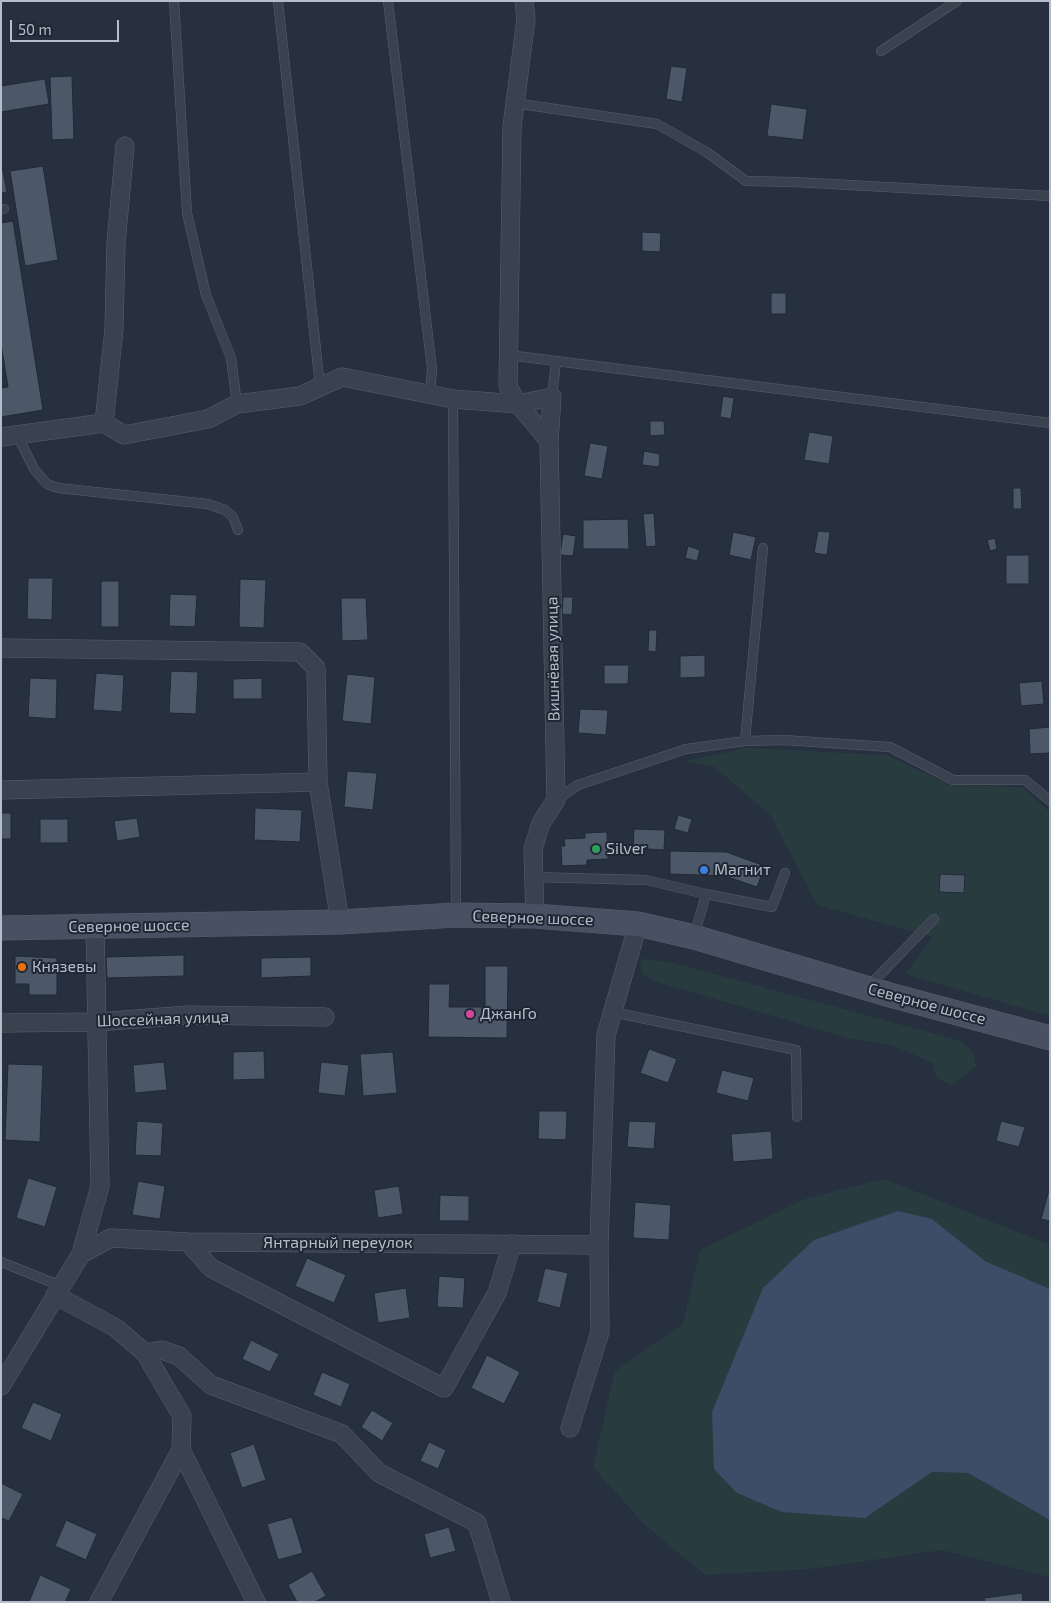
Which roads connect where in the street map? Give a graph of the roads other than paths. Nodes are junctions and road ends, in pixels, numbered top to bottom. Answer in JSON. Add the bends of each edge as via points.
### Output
{"nodes":[{"id":1,"x":174,"y":1,"type":"edge"},
{"id":2,"x":278,"y":1,"type":"edge"},
{"id":3,"x":388,"y":1,"type":"edge"},
{"id":4,"x":524,"y":1,"type":"edge"},
{"id":5,"x":957,"y":1,"type":"edge"},
{"id":6,"x":881,"y":51,"type":"dead end"},
{"id":7,"x":514,"y":103,"type":"junction"},
{"id":8,"x":125,"y":146,"type":"dead end"},
{"id":9,"x":1050,"y":196,"type":"edge"},
{"id":10,"x":508,"y":355,"type":"junction"},
{"id":11,"x":556,"y":362,"type":"junction"},
{"id":12,"x":320,"y":386,"type":"junction"},
{"id":13,"x":430,"y":394,"type":"junction"},
{"id":14,"x":552,"y":397,"type":"junction"},
{"id":15,"x":453,"y":399,"type":"junction"},
{"id":16,"x":237,"y":404,"type":"junction"},
{"id":17,"x":518,"y":404,"type":"junction"},
{"id":18,"x":104,"y":423,"type":"junction"},
{"id":19,"x":1050,"y":423,"type":"edge"},
{"id":20,"x":9,"y":436,"type":"edge"},
{"id":21,"x":549,"y":441,"type":"junction"},
{"id":22,"x":238,"y":530,"type":"dead end"},
{"id":23,"x":763,"y":548,"type":"dead end"},
{"id":24,"x":1,"y":648,"type":"edge"},
{"id":25,"x":745,"y":741,"type":"junction"},
{"id":26,"x":318,"y":782,"type":"junction"},
{"id":27,"x":1,"y":790,"type":"edge"},
{"id":28,"x":556,"y":800,"type":"junction"},
{"id":29,"x":1050,"y":802,"type":"edge"},
{"id":30,"x":785,"y":872,"type":"dead end"},
{"id":31,"x":532,"y":877,"type":"junction"},
{"id":32,"x":706,"y":894,"type":"junction"},
{"id":33,"x":456,"y":915,"type":"junction"},
{"id":34,"x":535,"y":916,"type":"junction"},
{"id":35,"x":934,"y":919,"type":"dead end"},
{"id":36,"x":340,"y":922,"type":"junction"},
{"id":37,"x":638,"y":924,"type":"junction"},
{"id":38,"x":95,"y":926,"type":"junction"},
{"id":39,"x":1,"y":928,"type":"edge"},
{"id":40,"x":694,"y":937,"type":"junction"},
{"id":41,"x":867,"y":988,"type":"junction"},
{"id":42,"x":612,"y":1012,"type":"junction"},
{"id":43,"x":325,"y":1017,"type":"dead end"},
{"id":44,"x":98,"y":1022,"type":"junction"},
{"id":45,"x":1,"y":1023,"type":"edge"},
{"id":46,"x":1050,"y":1038,"type":"edge"},
{"id":47,"x":796,"y":1117,"type":"dead end"},
{"id":48,"x":188,"y":1242,"type":"junction"},
{"id":49,"x":512,"y":1244,"type":"junction"},
{"id":50,"x":599,"y":1245,"type":"junction"},
{"id":51,"x":81,"y":1254,"type":"junction"},
{"id":52,"x":1,"y":1262,"type":"edge"},
{"id":53,"x":58,"y":1291,"type":"junction"},
{"id":54,"x":145,"y":1353,"type":"junction"},
{"id":55,"x":1,"y":1386,"type":"edge"},
{"id":56,"x":570,"y":1428,"type":"dead end"},
{"id":57,"x":180,"y":1450,"type":"junction"},
{"id":58,"x":99,"y":1602,"type":"edge"},
{"id":59,"x":256,"y":1602,"type":"edge"},
{"id":60,"x":502,"y":1602,"type":"edge"}],
"edges":[{"from":1,"to":16,"type":"lane","via":[[187,212],[206,295],[231,358]]},
{"from":2,"to":12,"type":"lane"},
{"from":3,"to":13,"type":"lane","via":[[432,369]]},
{"from":4,"to":7,"type":"street","via":[[526,19]]},
{"from":5,"to":6,"type":"lane"},
{"from":7,"to":9,"type":"lane","via":[[657,124],[708,153],[746,181]]},
{"from":7,"to":10,"type":"street"},
{"from":8,"to":18,"type":"street","via":[[116,243],[114,329]]},
{"from":10,"to":11,"type":"lane"},
{"from":10,"to":17,"type":"street","via":[[508,386]]},
{"from":11,"to":14,"type":"lane"},
{"from":11,"to":19,"type":"lane"},
{"from":12,"to":13,"type":"street","via":[[342,377]]},
{"from":12,"to":16,"type":"street","via":[[300,396]]},
{"from":13,"to":15,"type":"street"},
{"from":14,"to":17,"type":"street"},
{"from":14,"to":21,"type":"street","name":"Вишнёвая улица"},
{"from":15,"to":17,"type":"street"},
{"from":15,"to":33,"type":"lane"},
{"from":16,"to":18,"type":"street","via":[[208,419],[124,435]]},
{"from":17,"to":21,"type":"street"},
{"from":18,"to":20,"type":"street"},
{"from":20,"to":22,"type":"lane","via":[[48,484],[58,488],[208,504],[226,510]]},
{"from":21,"to":28,"type":"street","name":"Вишнёвая улица"},
{"from":23,"to":25,"type":"lane"},
{"from":24,"to":26,"type":"street","via":[[300,652],[316,668]]},
{"from":25,"to":28,"type":"lane","via":[[686,749],[578,785]]},
{"from":25,"to":29,"type":"lane","via":[[783,740],[890,747],[953,780],[1025,780]]},
{"from":26,"to":27,"type":"street"},
{"from":26,"to":36,"type":"street"},
{"from":28,"to":31,"type":"street","via":[[541,823],[532,849]]},
{"from":30,"to":32,"type":"lane","via":[[772,907]]},
{"from":31,"to":32,"type":"lane","via":[[646,880]]},
{"from":31,"to":34,"type":"street"},
{"from":32,"to":40,"type":"lane"},
{"from":33,"to":34,"type":"main road","name":"Северное шоссе"},
{"from":33,"to":36,"type":"main road","name":"Северное шоссе"},
{"from":34,"to":37,"type":"main road","name":"Северное шоссе"},
{"from":35,"to":41,"type":"lane"},
{"from":36,"to":38,"type":"main road","name":"Северное шоссе"},
{"from":37,"to":40,"type":"main road","name":"Северное шоссе"},
{"from":37,"to":42,"type":"street"},
{"from":38,"to":39,"type":"main road","name":"Северное шоссе"},
{"from":38,"to":44,"type":"street"},
{"from":40,"to":41,"type":"main road","name":"Северное шоссе"},
{"from":41,"to":46,"type":"main road","name":"Северное шоссе"},
{"from":42,"to":47,"type":"lane","via":[[796,1050]]},
{"from":42,"to":50,"type":"street","via":[[606,1035]]},
{"from":43,"to":44,"type":"street","name":"Шоссейная улица","via":[[188,1015]]},
{"from":44,"to":45,"type":"street","name":"Шоссейная улица"},
{"from":44,"to":51,"type":"street","via":[[100,1186]]},
{"from":48,"to":49,"type":"street","name":"Янтарный переулок"},
{"from":48,"to":49,"type":"street","via":[[211,1268],[444,1388],[497,1293]]},
{"from":48,"to":51,"type":"street","name":"Янтарный переулок","via":[[112,1238]]},
{"from":49,"to":50,"type":"street","name":"Янтарный переулок"},
{"from":50,"to":56,"type":"street","via":[[600,1332]]},
{"from":51,"to":53,"type":"street"},
{"from":52,"to":53,"type":"lane"},
{"from":53,"to":54,"type":"street","via":[[116,1328]]},
{"from":53,"to":55,"type":"street"},
{"from":54,"to":57,"type":"street","via":[[182,1416]]},
{"from":54,"to":60,"type":"street","via":[[162,1350],[179,1356],[211,1385],[342,1434],[379,1474],[477,1522]]},
{"from":57,"to":58,"type":"street"},
{"from":57,"to":59,"type":"street"}]}
